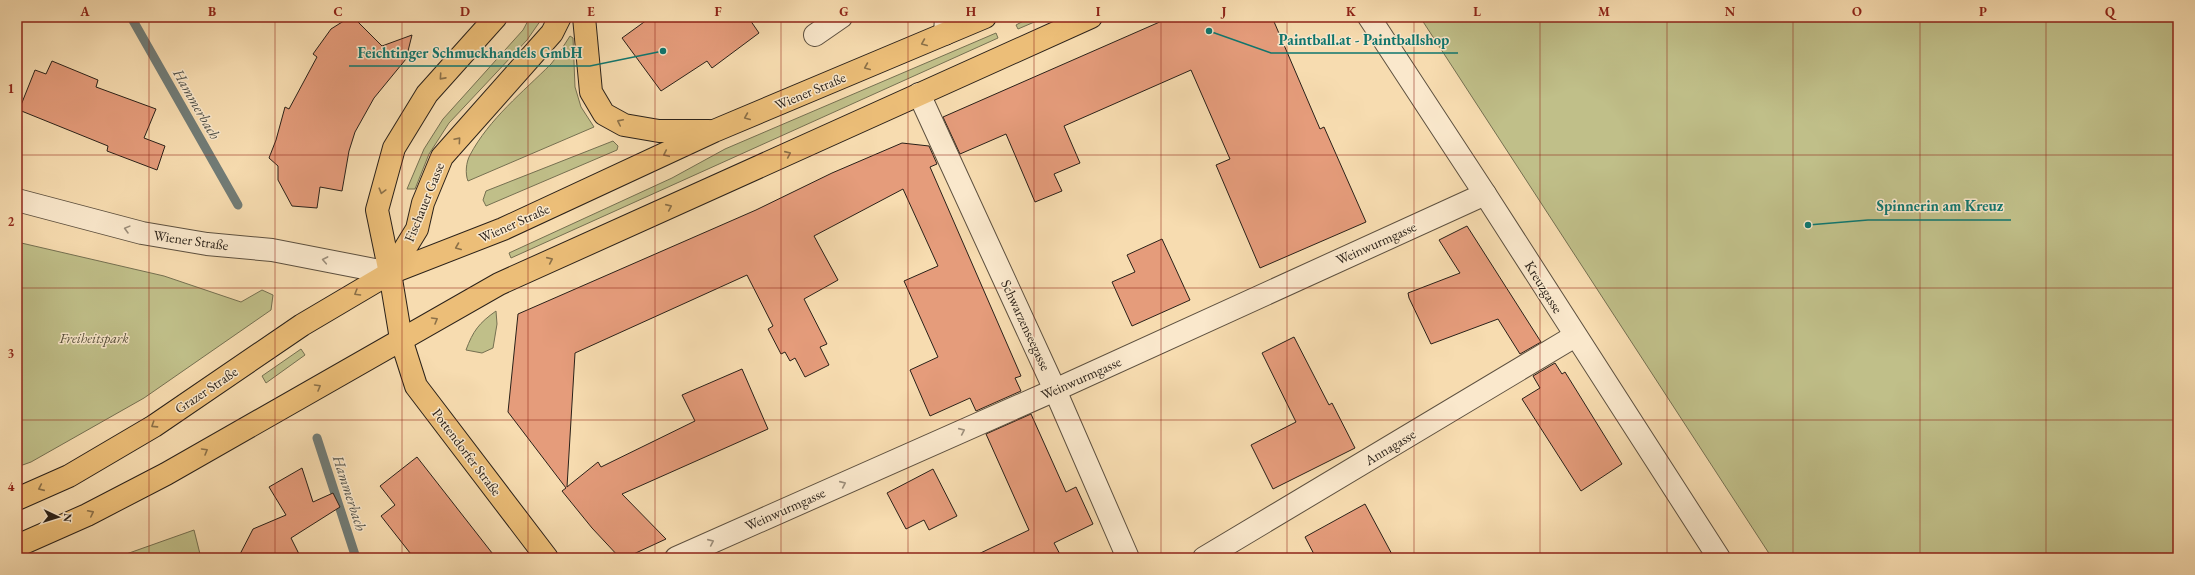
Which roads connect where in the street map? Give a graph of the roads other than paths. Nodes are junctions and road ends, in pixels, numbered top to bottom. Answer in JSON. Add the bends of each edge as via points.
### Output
{"nodes":[{"id":1,"x":496,"y":17,"type":"edge"},
{"id":2,"x":560,"y":17,"type":"edge"},
{"id":3,"x":584,"y":17,"type":"edge"},
{"id":4,"x":841,"y":17,"type":"edge"},
{"id":5,"x":985,"y":17,"type":"edge"},
{"id":6,"x":1091,"y":17,"type":"edge"},
{"id":7,"x":1369,"y":17,"type":"edge"},
{"id":8,"x":946,"y":26,"type":"edge"},
{"id":9,"x":815,"y":35,"type":"dead end"},
{"id":10,"x":919,"y":94,"type":"junction"},
{"id":11,"x":714,"y":131,"type":"junction"},
{"id":12,"x":1485,"y":194,"type":"junction"},
{"id":13,"x":17,"y":200,"type":"edge"},
{"id":14,"x":390,"y":273,"type":"junction"},
{"id":15,"x":1575,"y":336,"type":"junction"},
{"id":16,"x":401,"y":339,"type":"junction"},
{"id":17,"x":1055,"y":390,"type":"junction"},
{"id":18,"x":17,"y":499,"type":"edge"},
{"id":19,"x":17,"y":546,"type":"edge"},
{"id":20,"x":547,"y":558,"type":"edge"},
{"id":21,"x":676,"y":558,"type":"edge"},
{"id":22,"x":1128,"y":558,"type":"edge"},
{"id":23,"x":1204,"y":558,"type":"edge"},
{"id":24,"x":1719,"y":558,"type":"edge"}],
"edges":[{"from":1,"to":14,"type":"main road","name":"Fischauer Gasse","one_way":true,"via":[[426,94],[394,148],[376,210]]},
{"from":14,"to":2,"type":"main road","name":"Fischauer Gasse","one_way":true,"via":[[417,229],[423,203],[442,157],[552,33]]},
{"from":11,"to":3,"type":"main road","one_way":true,"via":[[659,131],[624,125],[604,114],[592,92]]},
{"from":4,"to":9,"type":"street"},
{"from":5,"to":8,"type":"main road","name":"Wiener Straße"},
{"from":6,"to":10,"type":"main road"},
{"from":7,"to":12,"type":"street","name":"Kreuzgasse"},
{"from":8,"to":11,"type":"main road","name":"Wiener Straße","one_way":true},
{"from":16,"to":10,"type":"main road","one_way":true,"via":[[499,284]]},
{"from":10,"to":17,"type":"street","name":"Schwarzenseegasse"},
{"from":11,"to":14,"type":"main road","name":"Wiener Straße","one_way":true,"via":[[503,229]]},
{"from":12,"to":15,"type":"street","name":"Kreuzgasse"},
{"from":12,"to":17,"type":"street","name":"Weinwurmgasse"},
{"from":14,"to":13,"type":"street","name":"Wiener Straße","one_way":true,"via":[[272,250],[207,244],[142,233]]},
{"from":14,"to":16,"type":"main road","name":"Pottendorfer Straße"},
{"from":14,"to":18,"type":"main road","name":"Grazer Straße","one_way":true,"via":[[302,325],[154,426],[69,476]]},
{"from":15,"to":23,"type":"street","name":"Annagasse"},
{"from":15,"to":24,"type":"street","name":"Kreuzgasse"},
{"from":19,"to":16,"type":"main road","one_way":true,"via":[[87,515],[166,474]]},
{"from":16,"to":20,"type":"main road","name":"Pottendorfer Straße","via":[[416,386]]},
{"from":21,"to":17,"type":"street","name":"Weinwurmgasse","one_way":true},
{"from":17,"to":22,"type":"street","name":"Schwarzenseegasse"}]}
